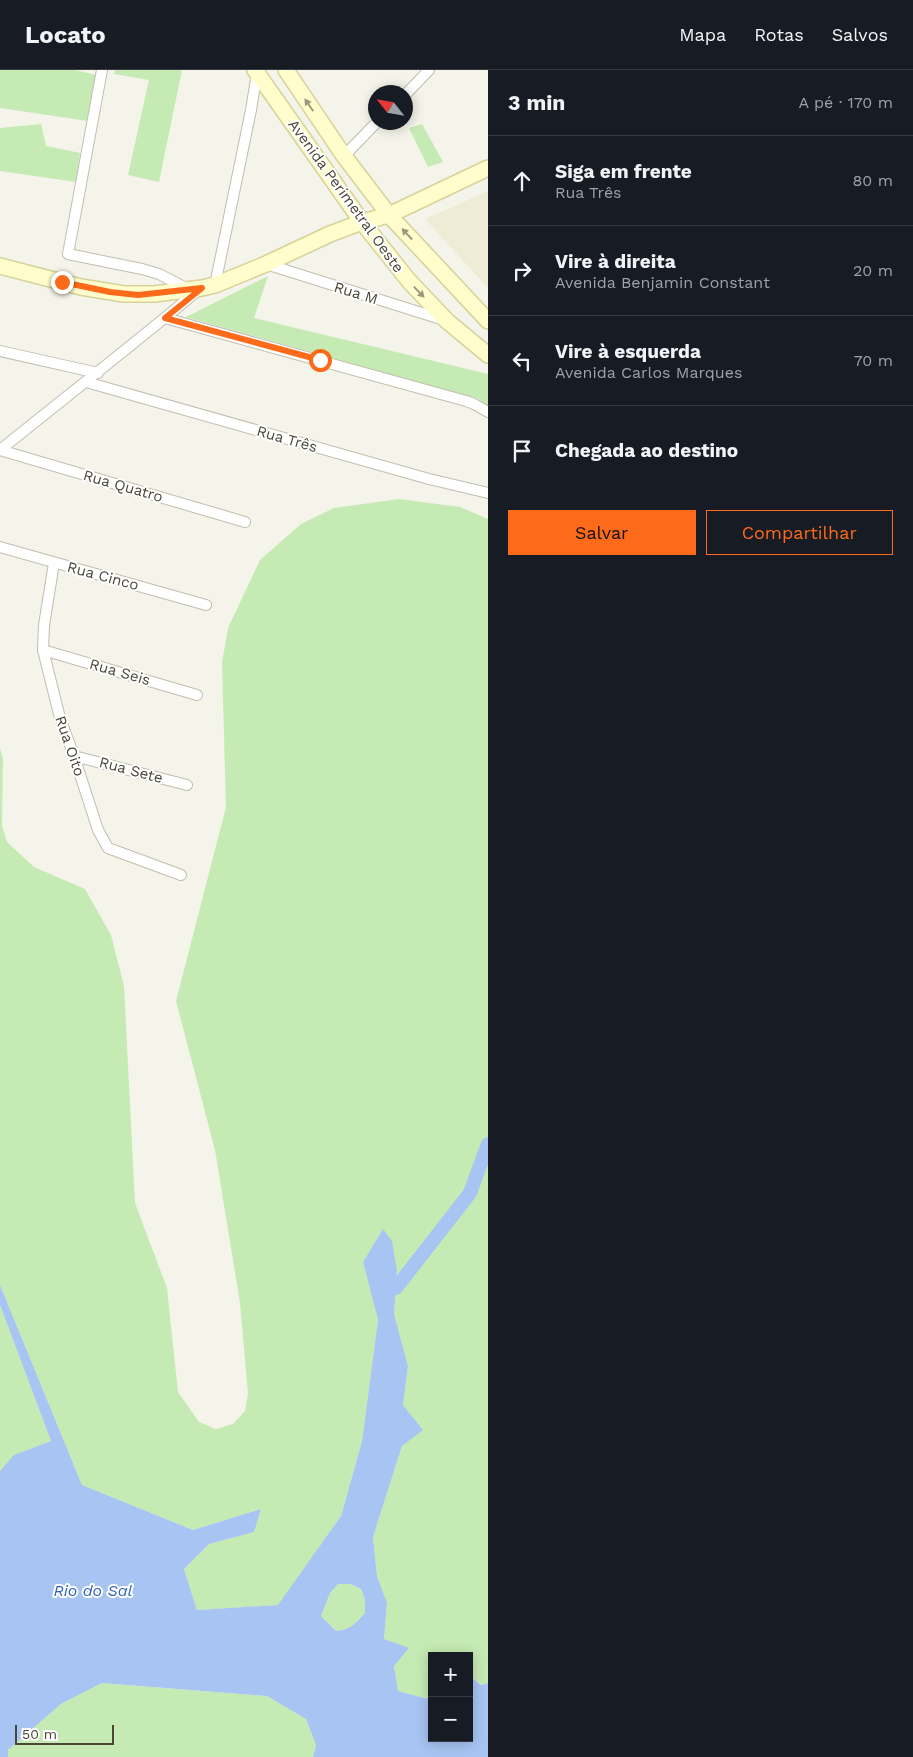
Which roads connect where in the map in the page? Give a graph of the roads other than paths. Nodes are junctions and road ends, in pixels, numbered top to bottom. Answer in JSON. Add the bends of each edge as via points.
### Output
{"nodes":[{"id":1,"x":102,"y":70,"type":"edge"},
{"id":2,"x":429,"y":70,"type":"edge"},
{"id":3,"x":256,"y":72,"type":"edge"},
{"id":4,"x":291,"y":72,"type":"edge"},
{"id":5,"x":413,"y":87,"type":"edge"},
{"id":6,"x":369,"y":130,"type":"edge"},
{"id":7,"x":344,"y":156,"type":"junction"},
{"id":8,"x":488,"y":168,"type":"edge"},
{"id":9,"x":389,"y":215,"type":"junction"},
{"id":10,"x":362,"y":222,"type":"junction"},
{"id":11,"x":266,"y":264,"type":"junction"},
{"id":12,"x":0,"y":266,"type":"edge"},
{"id":13,"x":202,"y":287,"type":"junction"},
{"id":14,"x":165,"y":318,"type":"junction"},
{"id":15,"x":447,"y":321,"type":"junction"},
{"id":16,"x":488,"y":321,"type":"edge"},
{"id":17,"x":0,"y":351,"type":"edge"},
{"id":18,"x":488,"y":355,"type":"edge"},
{"id":19,"x":98,"y":373,"type":"junction"},
{"id":20,"x":86,"y":382,"type":"junction"},
{"id":21,"x":488,"y":412,"type":"edge"},
{"id":22,"x":0,"y":438,"type":"edge"},
{"id":23,"x":12,"y":440,"type":"junction"},
{"id":24,"x":0,"y":450,"type":"edge"},
{"id":25,"x":488,"y":493,"type":"edge"},
{"id":26,"x":245,"y":522,"type":"dead end"},
{"id":27,"x":0,"y":548,"type":"edge"},
{"id":28,"x":54,"y":563,"type":"junction"},
{"id":29,"x":206,"y":605,"type":"dead end"},
{"id":30,"x":43,"y":650,"type":"junction"},
{"id":31,"x":197,"y":695,"type":"dead end"},
{"id":32,"x":74,"y":756,"type":"junction"},
{"id":33,"x":187,"y":785,"type":"dead end"},
{"id":34,"x":181,"y":875,"type":"dead end"}],
"edges":[{"from":1,"to":13,"type":"street","via":[[68,254],[142,269]]},
{"from":2,"to":5,"type":"street"},
{"from":3,"to":10,"type":"main road","name":"Avenida Perimetral Oeste"},
{"from":3,"to":13,"type":"street","via":[[251,110]]},
{"from":7,"to":4,"type":"main road","name":"Avenida Perimetral Oeste","one_way":true},
{"from":6,"to":7,"type":"street"},
{"from":7,"to":9,"type":"main road","name":"Avenida Perimetral Oeste"},
{"from":8,"to":9,"type":"main road"},
{"from":9,"to":10,"type":"main road"},
{"from":16,"to":9,"type":"main road","name":"Avenida Perimetral Oeste","one_way":true},
{"from":10,"to":11,"type":"main road"},
{"from":10,"to":15,"type":"main road","name":"Avenida Perimetral Oeste","one_way":true,"via":[[409,281]]},
{"from":11,"to":13,"type":"main road"},
{"from":11,"to":15,"type":"street","name":"Rua M"},
{"from":12,"to":13,"type":"main road","via":[[124,294],[154,294]]},
{"from":13,"to":14,"type":"street"},
{"from":14,"to":19,"type":"street"},
{"from":14,"to":21,"type":"street","via":[[466,401]]},
{"from":15,"to":18,"type":"main road","name":"Avenida Perimetral Oeste"},
{"from":17,"to":19,"type":"street"},
{"from":19,"to":20,"type":"street"},
{"from":20,"to":23,"type":"street"},
{"from":20,"to":25,"type":"street","name":"Rua Três"},
{"from":22,"to":23,"type":"street"},
{"from":23,"to":24,"type":"street"},
{"from":24,"to":26,"type":"street","name":"Rua Quatro"},
{"from":27,"to":28,"type":"street","name":"Rua Cinco"},
{"from":28,"to":29,"type":"street","name":"Rua Cinco"},
{"from":28,"to":30,"type":"street","name":"Rua Oito"},
{"from":30,"to":31,"type":"street","name":"Rua Seis"},
{"from":30,"to":32,"type":"street","name":"Rua Oito","via":[[60,718]]},
{"from":32,"to":33,"type":"street","name":"Rua Sete"},
{"from":32,"to":34,"type":"street","name":"Rua Oito","via":[[98,830],[108,848]]}]}
